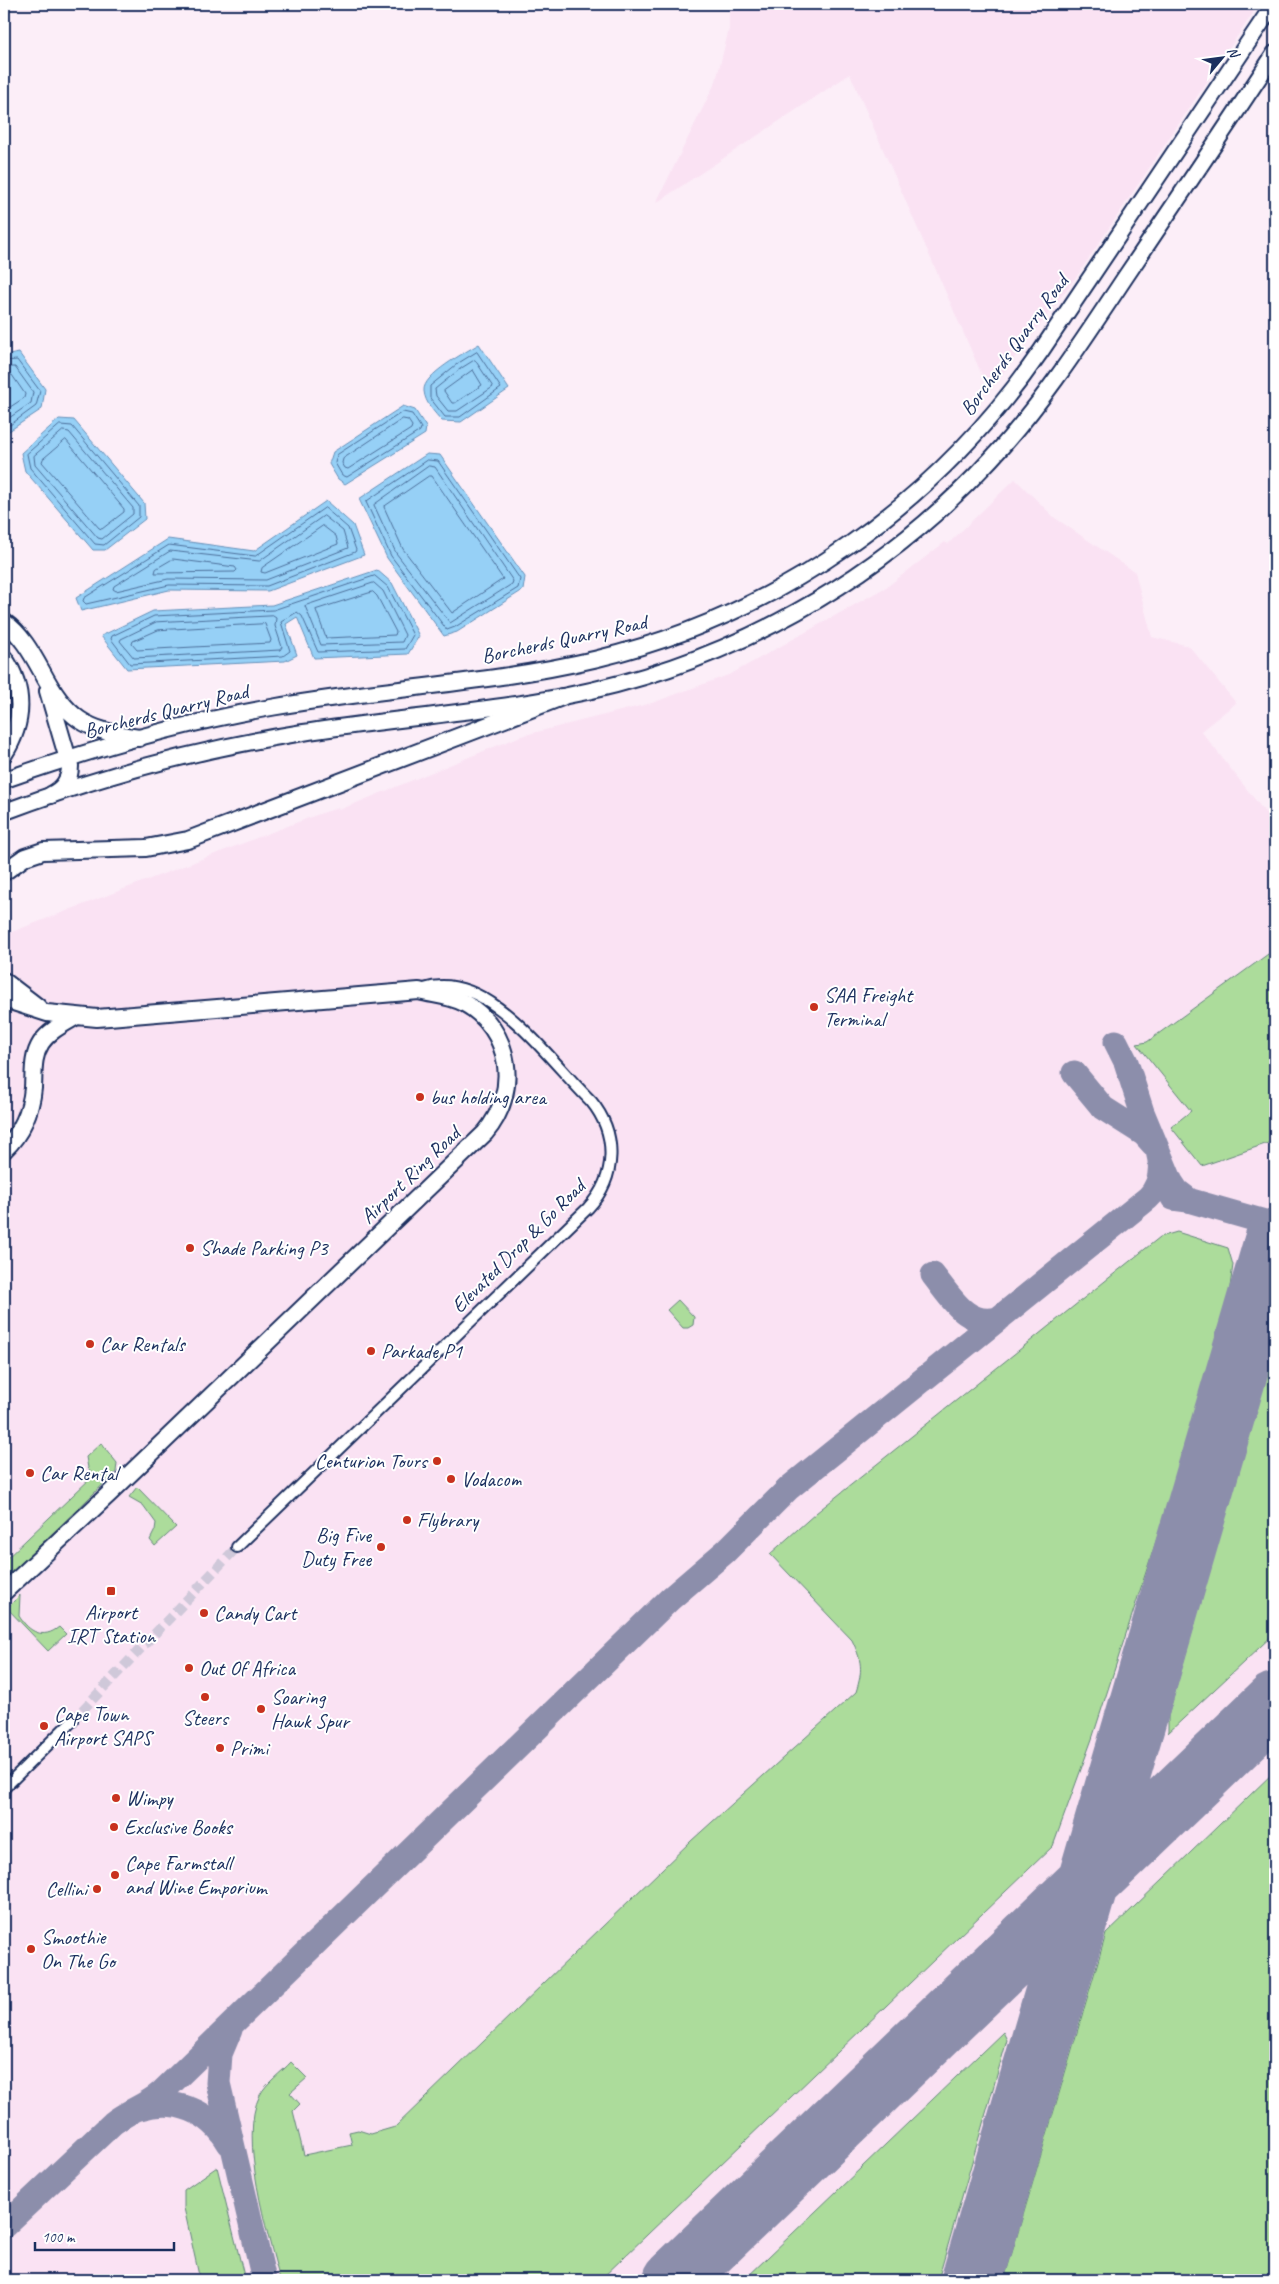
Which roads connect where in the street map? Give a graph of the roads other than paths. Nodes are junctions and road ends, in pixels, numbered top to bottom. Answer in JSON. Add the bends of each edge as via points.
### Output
{"nodes":[{"id":1,"x":1274,"y":4,"type":"edge"},
{"id":2,"x":1275,"y":53,"type":"edge"},
{"id":3,"x":4,"y":622,"type":"edge"},
{"id":4,"x":4,"y":658,"type":"edge"},
{"id":5,"x":42,"y":673,"type":"junction"},
{"id":6,"x":562,"y":697,"type":"junction"},
{"id":7,"x":139,"y":738,"type":"junction"},
{"id":8,"x":4,"y":754,"type":"edge"},
{"id":9,"x":69,"y":757,"type":"junction"},
{"id":10,"x":4,"y":780,"type":"edge"},
{"id":11,"x":51,"y":795,"type":"junction"},
{"id":12,"x":4,"y":812,"type":"edge"},
{"id":13,"x":4,"y":872,"type":"edge"},
{"id":14,"x":4,"y":981,"type":"edge"},
{"id":15,"x":419,"y":991,"type":"junction"},
{"id":16,"x":4,"y":999,"type":"edge"},
{"id":17,"x":44,"y":1012,"type":"junction"},
{"id":18,"x":75,"y":1017,"type":"junction"},
{"id":19,"x":4,"y":1150,"type":"edge"},
{"id":20,"x":237,"y":1546,"type":"tunnel mouth"},
{"id":21,"x":4,"y":1592,"type":"edge"},
{"id":22,"x":72,"y":1721,"type":"tunnel mouth"},
{"id":23,"x":4,"y":1788,"type":"edge"}],
"edges":[{"from":1,"to":7,"type":"main road","name":"Borcherds Quarry Road","via":[[1011,393],[928,482],[832,558],[742,608],[634,650],[507,675],[269,708]]},
{"from":2,"to":6,"type":"main road","via":[[1048,390],[992,459],[937,513],[846,582],[758,632],[638,679]]},
{"from":3,"to":5,"type":"main road","via":[[27,645]]},
{"from":4,"to":8,"type":"main road","via":[[16,680],[20,712],[15,734]]},
{"from":5,"to":7,"type":"main road","via":[[76,718],[110,734]]},
{"from":5,"to":9,"type":"main road"},
{"from":6,"to":11,"type":"main road","via":[[262,740],[153,764]]},
{"from":6,"to":13,"type":"main road","via":[[188,840],[146,848],[48,851],[25,856]]},
{"from":7,"to":9,"type":"main road","name":"Borcherds Quarry Road"},
{"from":9,"to":10,"type":"main road","name":"Borcherds Quarry Road"},
{"from":9,"to":11,"type":"main road","via":[[68,779]]},
{"from":11,"to":12,"type":"main road"},
{"from":14,"to":17,"type":"main road"},
{"from":15,"to":18,"type":"main road","name":"Airport Ring Road","via":[[157,1014]]},
{"from":15,"to":20,"type":"street","name":"Elevated Drop & Go Road","via":[[435,986],[459,988],[499,1006],[591,1101],[607,1128],[611,1158],[607,1177],[588,1208]]},
{"from":15,"to":21,"type":"main road","name":"Airport Ring Road","via":[[466,1004],[485,1019],[496,1034],[506,1057],[508,1082],[493,1123]]},
{"from":16,"to":17,"type":"main road","name":"Airport Ring Road"},
{"from":17,"to":18,"type":"main road","name":"Airport Ring Road"},
{"from":18,"to":19,"type":"main road","via":[[41,1043],[33,1062],[29,1110],[18,1133]]},
{"from":22,"to":23,"type":"street"}]}
